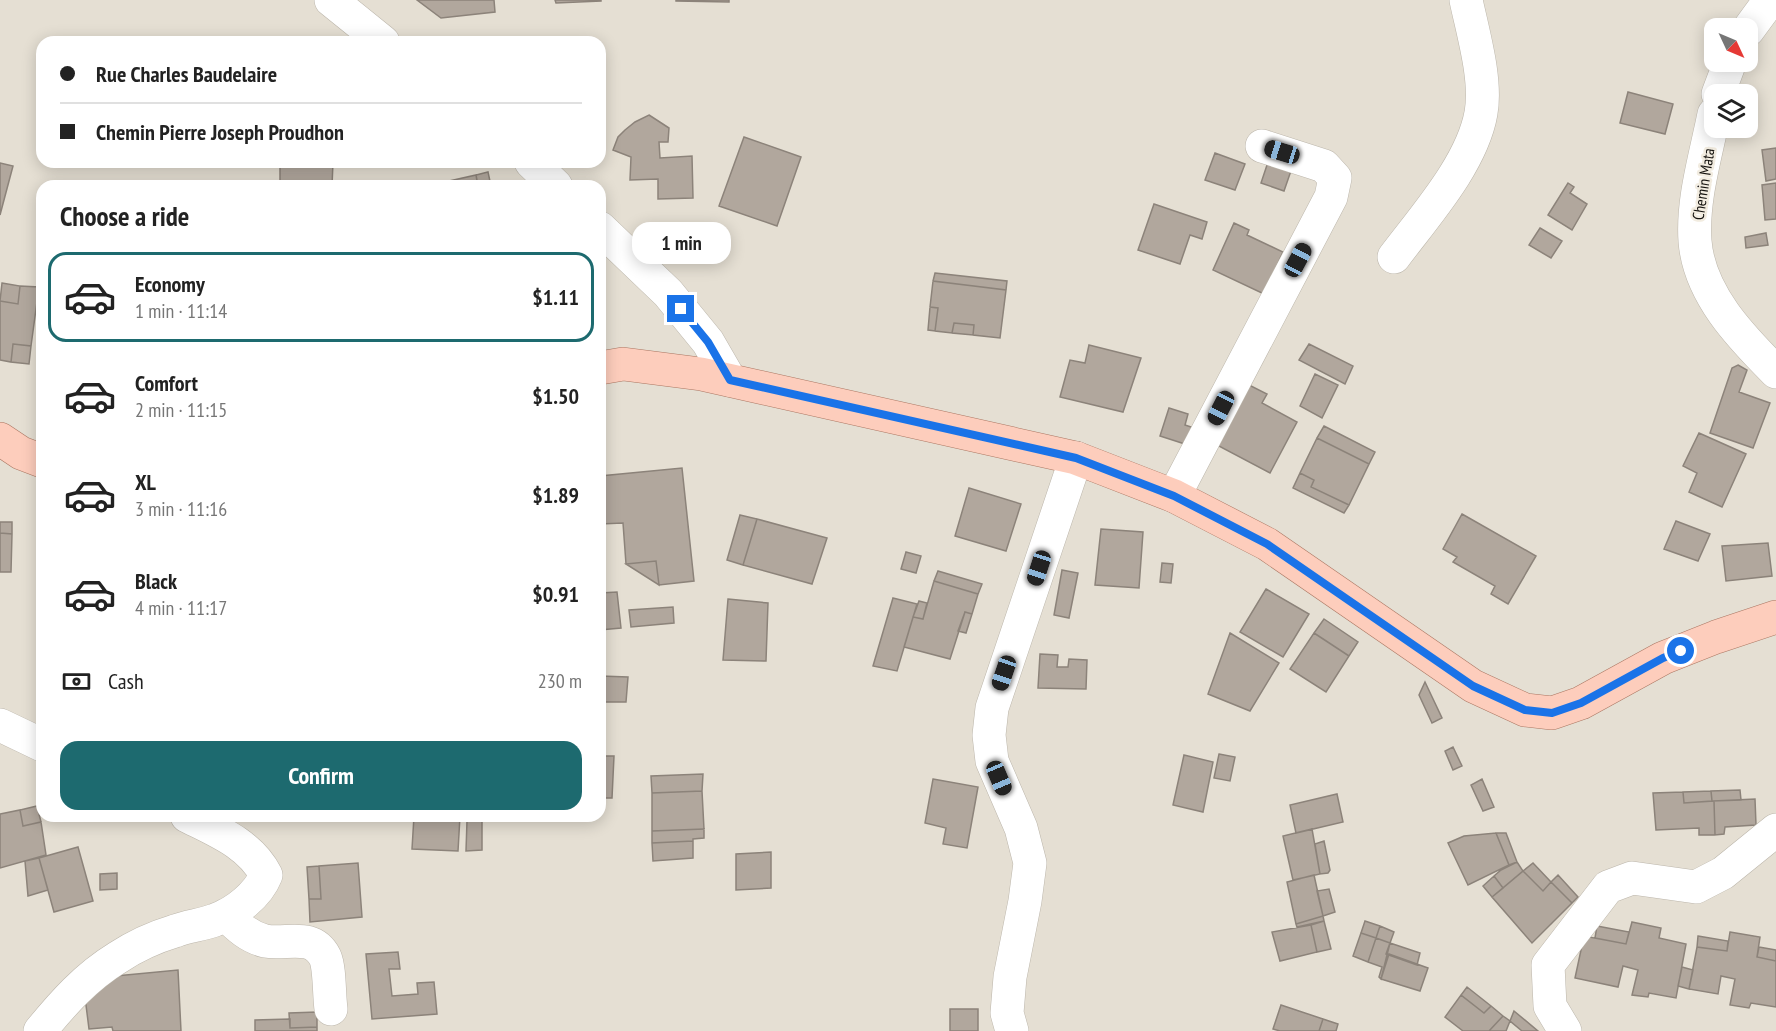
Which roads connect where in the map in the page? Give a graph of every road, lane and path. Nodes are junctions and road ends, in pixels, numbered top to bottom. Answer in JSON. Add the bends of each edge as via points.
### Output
{"nodes":[{"id":1,"x":331,"y":0,"type":"edge"},
{"id":2,"x":1466,"y":0,"type":"edge"},
{"id":3,"x":1770,"y":0,"type":"edge"},
{"id":4,"x":1757,"y":18,"type":"edge"},
{"id":5,"x":376,"y":36,"type":"edge"},
{"id":6,"x":1709,"y":138,"type":"edge"},
{"id":7,"x":1262,"y":146,"type":"dead end"},
{"id":8,"x":537,"y":168,"type":"edge"},
{"id":9,"x":550,"y":180,"type":"edge"},
{"id":10,"x":606,"y":234,"type":"edge"},
{"id":11,"x":1394,"y":257,"type":"dead end"},
{"id":12,"x":606,"y":367,"type":"edge"},
{"id":13,"x":1776,"y":372,"type":"edge"},
{"id":14,"x":730,"y":380,"type":"junction"},
{"id":15,"x":0,"y":439,"type":"edge"},
{"id":16,"x":1076,"y":458,"type":"junction"},
{"id":17,"x":36,"y":459,"type":"edge"},
{"id":18,"x":1174,"y":496,"type":"junction"},
{"id":19,"x":1776,"y":617,"type":"edge"},
{"id":20,"x":0,"y":719,"type":"edge"},
{"id":21,"x":36,"y":720,"type":"edge"},
{"id":22,"x":0,"y":725,"type":"edge"},
{"id":23,"x":36,"y":742,"type":"edge"},
{"id":24,"x":200,"y":822,"type":"edge"},
{"id":25,"x":1776,"y":830,"type":"edge"},
{"id":26,"x":226,"y":915,"type":"junction"},
{"id":27,"x":331,"y":1009,"type":"dead end"},
{"id":28,"x":40,"y":1031,"type":"edge"},
{"id":29,"x":1012,"y":1031,"type":"edge"},
{"id":30,"x":1566,"y":1031,"type":"edge"}],
"edges":[{"from":1,"to":5,"type":"street"},
{"from":2,"to":11,"type":"street","via":[[1477,49],[1481,113],[1454,177]]},
{"from":3,"to":4,"type":"street"},
{"from":6,"to":13,"type":"street","name":"Chemin Mata","via":[[1697,204],[1695,242],[1704,277],[1743,339]]},
{"from":7,"to":18,"type":"street","via":[[1324,166],[1335,178],[1331,197]]},
{"from":8,"to":9,"type":"street"},
{"from":10,"to":14,"type":"street","via":[[668,293],[708,342]]},
{"from":12,"to":14,"type":"main road","via":[[622,364]]},
{"from":14,"to":16,"type":"main road"},
{"from":15,"to":17,"type":"main road"},
{"from":16,"to":18,"type":"main road"},
{"from":16,"to":29,"type":"street","via":[[992,708],[992,761],[1021,828],[1030,863],[1010,977],[1007,1013]]},
{"from":18,"to":19,"type":"main road","via":[[1267,544],[1473,686],[1525,710],[1552,713],[1581,703],[1663,658]]},
{"from":20,"to":21,"type":"street"},
{"from":22,"to":23,"type":"street"},
{"from":24,"to":26,"type":"street","via":[[238,843],[266,875],[254,894]]},
{"from":25,"to":30,"type":"street","via":[[1723,873],[1696,887],[1632,878],[1608,887],[1548,965],[1550,1006]]},
{"from":26,"to":27,"type":"street","via":[[243,932],[266,941],[303,940],[317,946],[326,959]]},
{"from":26,"to":28,"type":"street","via":[[146,941],[117,958],[68,997]]}]}
